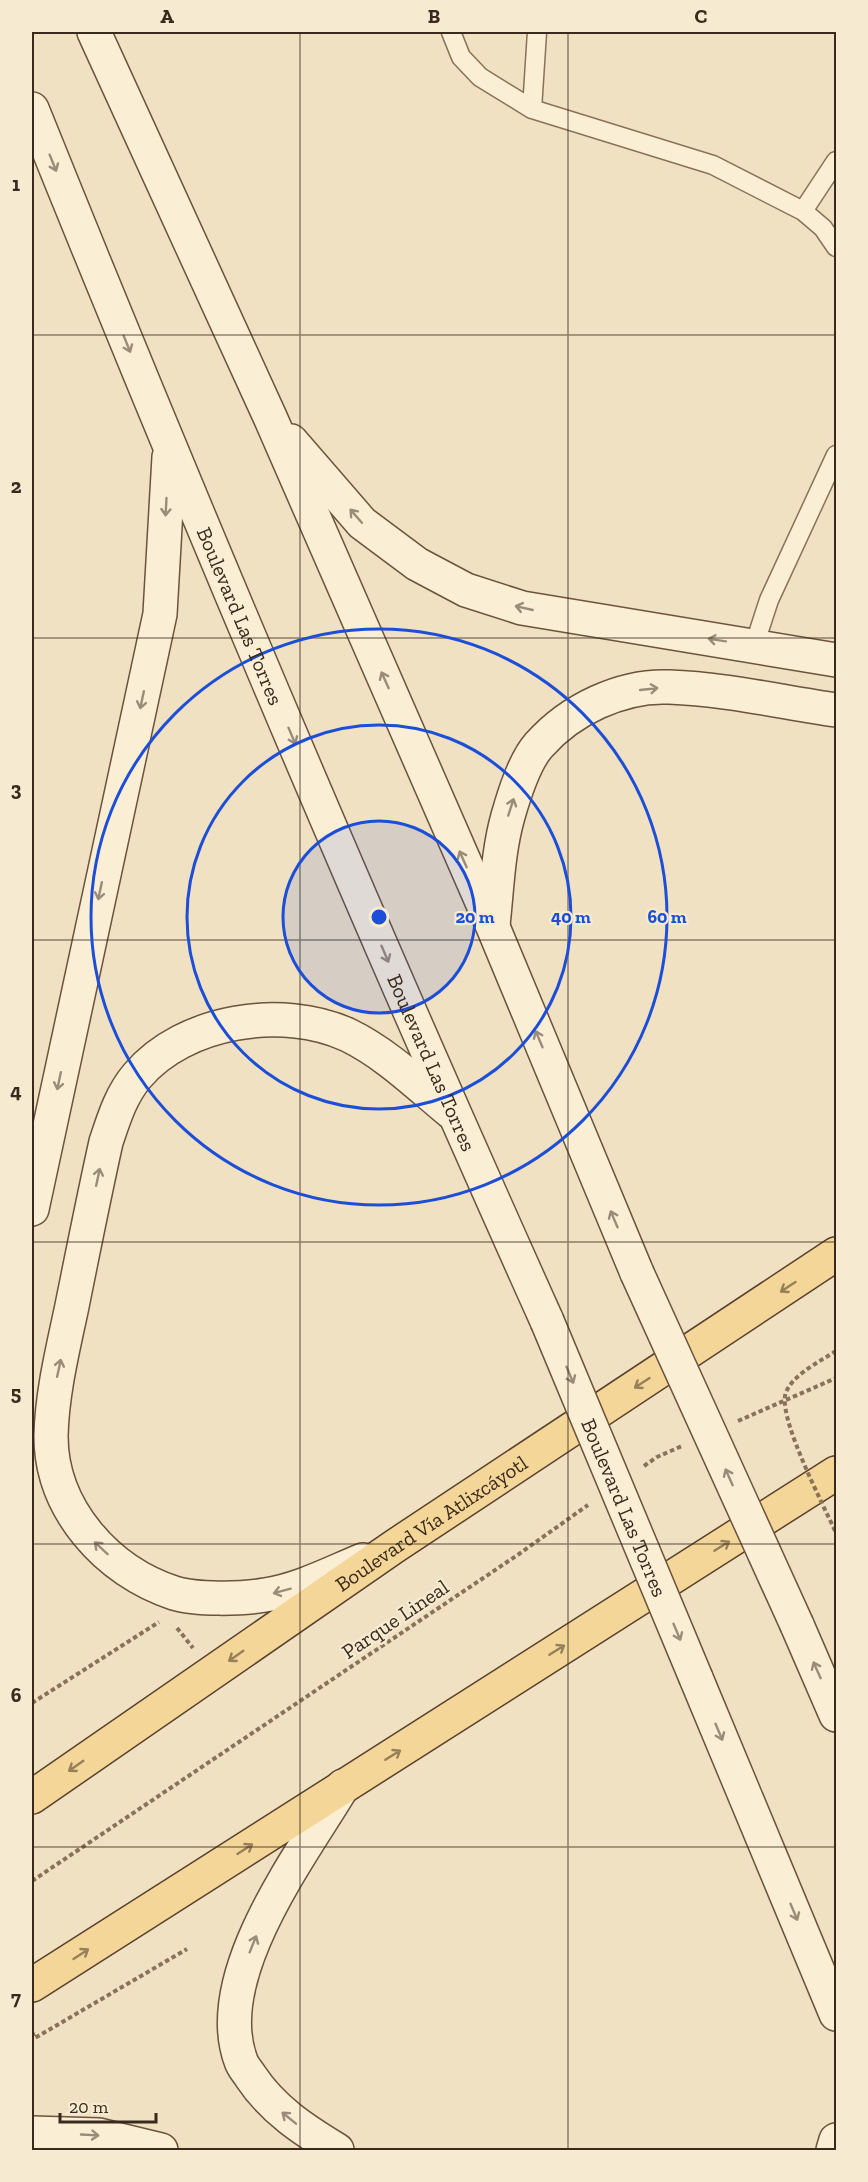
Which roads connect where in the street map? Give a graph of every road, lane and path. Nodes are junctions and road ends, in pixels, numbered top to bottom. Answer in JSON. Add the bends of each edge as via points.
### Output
{"nodes":[{"id":1,"x":94,"y":32,"type":"edge"},
{"id":2,"x":451,"y":32,"type":"edge"},
{"id":3,"x":537,"y":32,"type":"edge"},
{"id":4,"x":32,"y":109,"type":"edge"},
{"id":5,"x":532,"y":109,"type":"junction"},
{"id":6,"x":837,"y":161,"type":"edge"},
{"id":7,"x":802,"y":211,"type":"junction"},
{"id":8,"x":837,"y":247,"type":"edge"},
{"id":9,"x":270,"y":417,"type":"junction"},
{"id":10,"x":169,"y":449,"type":"junction"},
{"id":11,"x":837,"y":455,"type":"edge"},
{"id":12,"x":754,"y":646,"type":"junction"},
{"id":13,"x":837,"y":660,"type":"edge"},
{"id":14,"x":837,"y":710,"type":"edge"},
{"id":15,"x":493,"y":927,"type":"junction"},
{"id":16,"x":454,"y":1115,"type":"junction"},
{"id":17,"x":32,"y":1209,"type":"edge"},
{"id":18,"x":837,"y":1254,"type":"edge"},
{"id":19,"x":837,"y":1351,"type":"edge"},
{"id":20,"x":837,"y":1378,"type":"edge"},
{"id":21,"x":731,"y":1424,"type":"dead end"},
{"id":22,"x":688,"y":1443,"type":"dead end"},
{"id":23,"x":638,"y":1470,"type":"dead end"},
{"id":24,"x":837,"y":1473,"type":"edge"},
{"id":25,"x":592,"y":1502,"type":"dead end"},
{"id":26,"x":837,"y":1533,"type":"edge"},
{"id":27,"x":395,"y":1546,"type":"junction"},
{"id":28,"x":167,"y":1617,"type":"dead end"},
{"id":29,"x":175,"y":1626,"type":"dead end"},
{"id":30,"x":213,"y":1672,"type":"junction"},
{"id":31,"x":32,"y":1703,"type":"edge"},
{"id":32,"x":837,"y":1715,"type":"edge"},
{"id":33,"x":343,"y":1786,"type":"junction"},
{"id":34,"x":32,"y":1797,"type":"edge"},
{"id":35,"x":32,"y":1881,"type":"edge"},
{"id":36,"x":187,"y":1949,"type":"dead end"},
{"id":37,"x":32,"y":1985,"type":"edge"},
{"id":38,"x":837,"y":2014,"type":"edge"},
{"id":39,"x":32,"y":2032,"type":"edge"},
{"id":40,"x":32,"y":2133,"type":"edge"},
{"id":41,"x":837,"y":2140,"type":"edge"},
{"id":42,"x":161,"y":2151,"type":"edge"},
{"id":43,"x":337,"y":2151,"type":"edge"},
{"id":44,"x":833,"y":2151,"type":"edge"}],
"edges":[{"from":1,"to":9,"type":"main road"},
{"from":2,"to":5,"type":"lane","via":[[461,57],[480,77]]},
{"from":3,"to":5,"type":"lane"},
{"from":4,"to":10,"type":"main road","name":"Boulevard Las Torres","one_way":true},
{"from":5,"to":7,"type":"lane","via":[[713,165]]},
{"from":6,"to":7,"type":"lane"},
{"from":7,"to":8,"type":"lane","via":[[823,228]]},
{"from":12,"to":9,"type":"main road","one_way":true,"via":[[522,608],[466,590],[417,564],[362,523]]},
{"from":15,"to":9,"type":"main road","one_way":true},
{"from":10,"to":16,"type":"main road","name":"Boulevard Las Torres","one_way":true},
{"from":10,"to":17,"type":"main road","one_way":true,"via":[[160,614]]},
{"from":11,"to":12,"type":"lane","via":[[769,600]]},
{"from":12,"to":13,"type":"main road"},
{"from":15,"to":14,"type":"main road","one_way":true,"via":[[507,818],[519,782],[538,747],[564,721],[598,702],[631,691],[667,687]]},
{"from":32,"to":15,"type":"main road","one_way":true,"bridge":true,"via":[[636,1273]]},
{"from":27,"to":16,"type":"main road","one_way":true,"via":[[300,1586],[265,1595],[218,1598],[176,1594],[141,1579],[85,1533],[67,1502],[55,1473],[51,1438],[53,1394],[106,1142],[118,1104],[136,1076],[161,1052],[195,1033],[232,1023],[276,1020],[314,1024],[375,1049]]},
{"from":16,"to":38,"type":"main road","name":"Boulevard Las Torres","one_way":true,"bridge":true,"via":[[547,1321]]},
{"from":18,"to":27,"type":"main road","name":"Boulevard Vía Atlixcáyotl","one_way":true},
{"from":19,"to":26,"type":"path","bridge":true,"via":[[798,1376],[785,1395],[788,1425]]},
{"from":20,"to":21,"type":"path"},
{"from":22,"to":23,"type":"path"},
{"from":33,"to":24,"type":"main road","one_way":true},
{"from":25,"to":35,"type":"path","name":"Parque Lineal"},
{"from":27,"to":30,"type":"main road","name":"Boulevard Vía Atlixcáyotl","one_way":true},
{"from":28,"to":31,"type":"path"},
{"from":29,"to":30,"type":"path"},
{"from":30,"to":34,"type":"main road","name":"Boulevard Vía Atlixcáyotl","one_way":true},
{"from":37,"to":33,"type":"main road","one_way":true},
{"from":43,"to":33,"type":"main road","one_way":true,"via":[[303,2130],[258,2087],[242,2062],[235,2036],[235,2002],[260,1926]]},
{"from":36,"to":39,"type":"path","via":[[35,2038]]},
{"from":40,"to":42,"type":"main road","one_way":true,"via":[[99,2135]]},
{"from":41,"to":44,"type":"main road"}]}
